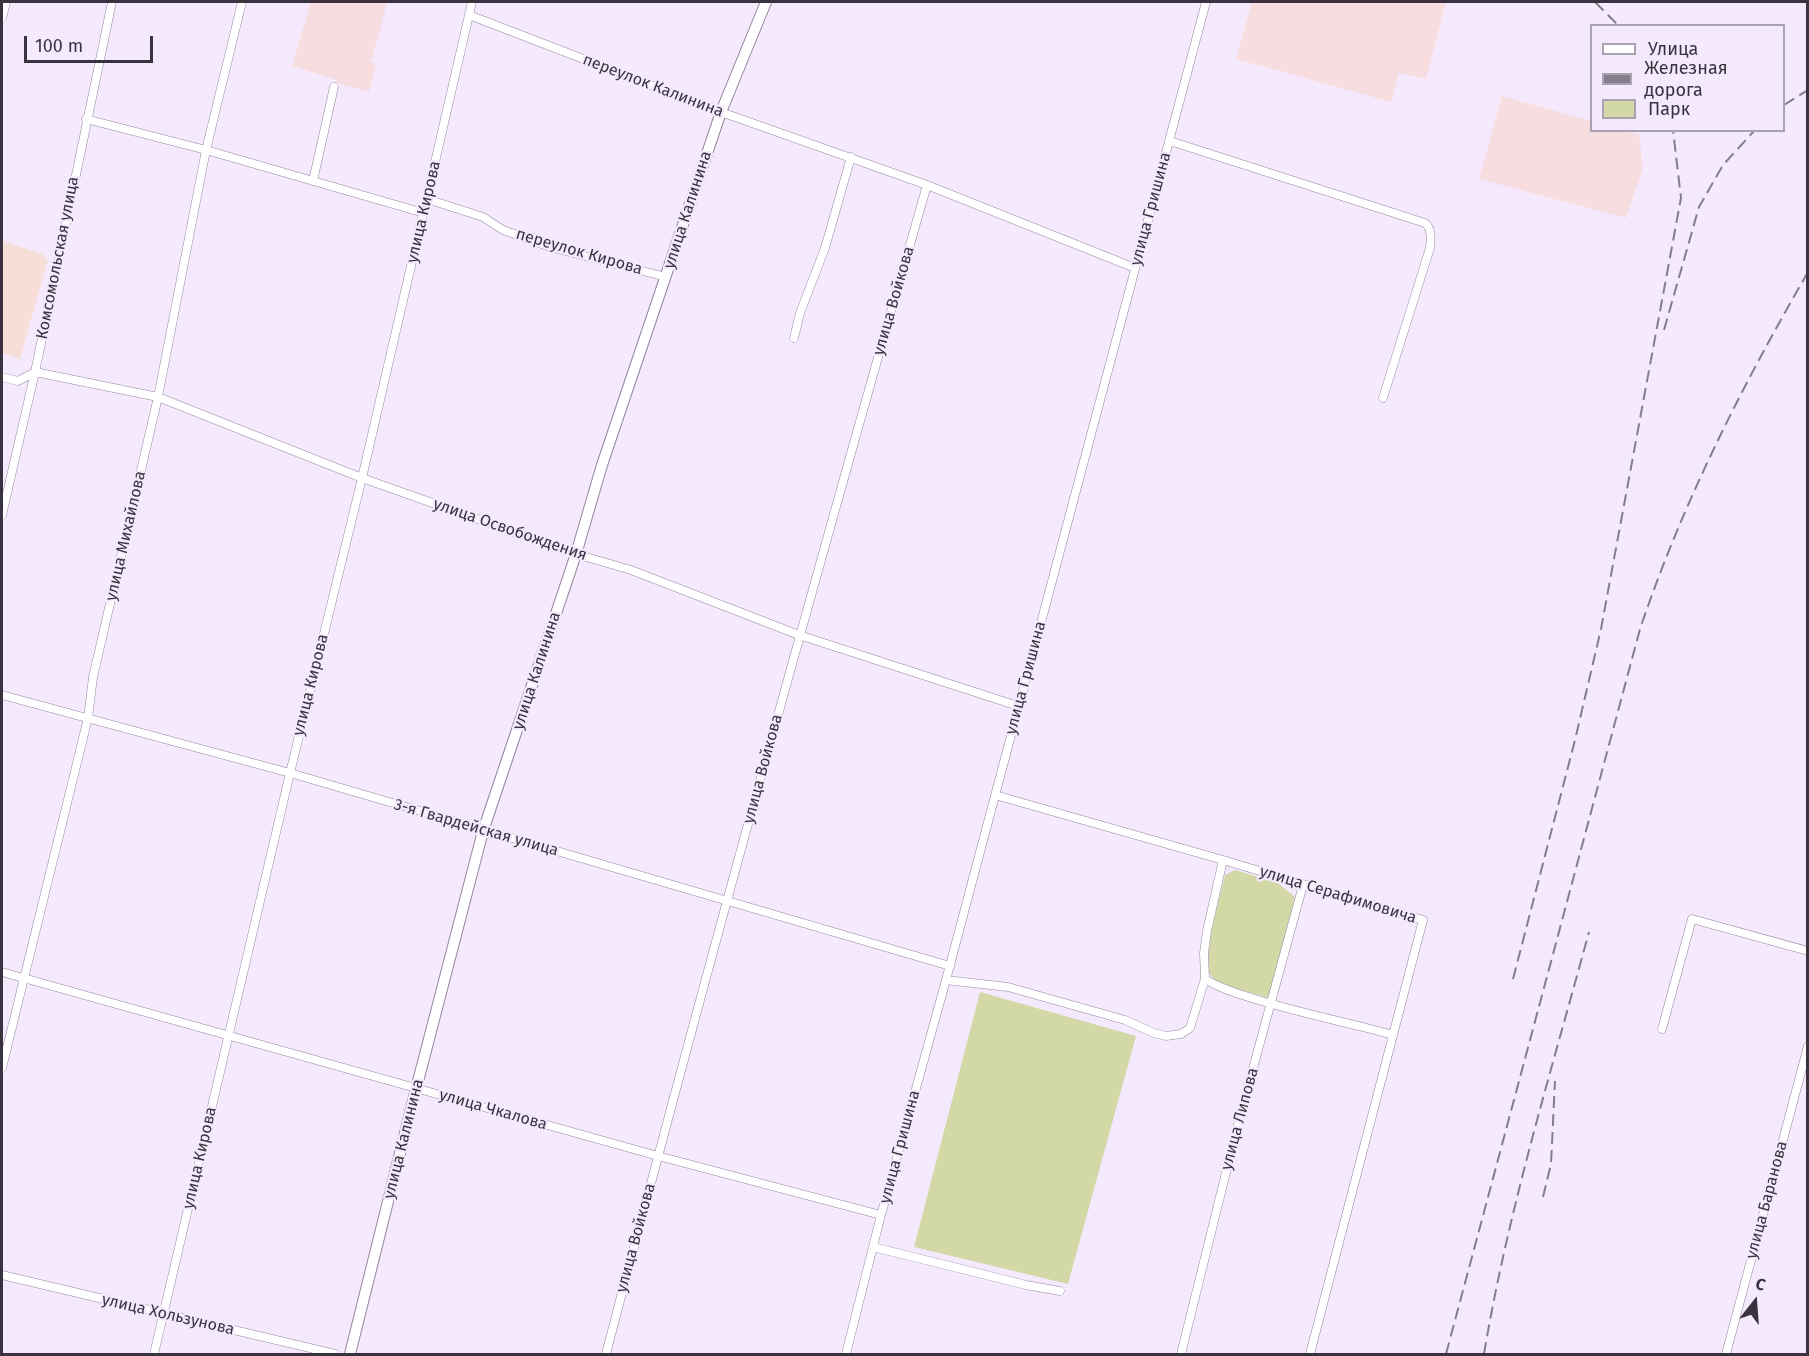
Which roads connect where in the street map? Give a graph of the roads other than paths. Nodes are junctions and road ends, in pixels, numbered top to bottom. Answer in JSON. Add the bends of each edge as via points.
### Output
{"nodes":[{"id":1,"x":6,"y":2,"type":"edge"},
{"id":2,"x":112,"y":2,"type":"edge"},
{"id":3,"x":242,"y":2,"type":"edge"},
{"id":4,"x":471,"y":2,"type":"edge"},
{"id":5,"x":766,"y":2,"type":"edge"},
{"id":6,"x":1206,"y":2,"type":"edge"},
{"id":7,"x":469,"y":15,"type":"junction"},
{"id":8,"x":2,"y":18,"type":"edge"},
{"id":9,"x":334,"y":87,"type":"dead end"},
{"id":10,"x":721,"y":112,"type":"junction"},
{"id":11,"x":86,"y":119,"type":"junction"},
{"id":12,"x":1170,"y":141,"type":"junction"},
{"id":13,"x":206,"y":150,"type":"junction"},
{"id":14,"x":851,"y":157,"type":"junction"},
{"id":15,"x":313,"y":181,"type":"junction"},
{"id":16,"x":927,"y":185,"type":"junction"},
{"id":17,"x":427,"y":199,"type":"junction"},
{"id":18,"x":424,"y":213,"type":"junction"},
{"id":19,"x":1135,"y":268,"type":"junction"},
{"id":20,"x":666,"y":276,"type":"junction"},
{"id":21,"x":794,"y":338,"type":"dead end"},
{"id":22,"x":35,"y":372,"type":"junction"},
{"id":23,"x":2,"y":376,"type":"edge"},
{"id":24,"x":158,"y":398,"type":"junction"},
{"id":25,"x":1383,"y":398,"type":"dead end"},
{"id":26,"x":362,"y":478,"type":"junction"},
{"id":27,"x":2,"y":515,"type":"edge"},
{"id":28,"x":576,"y":554,"type":"junction"},
{"id":29,"x":799,"y":635,"type":"junction"},
{"id":30,"x":2,"y":695,"type":"edge"},
{"id":31,"x":1018,"y":706,"type":"junction"},
{"id":32,"x":88,"y":718,"type":"junction"},
{"id":33,"x":290,"y":773,"type":"junction"},
{"id":34,"x":995,"y":795,"type":"junction"},
{"id":35,"x":483,"y":831,"type":"junction"},
{"id":36,"x":1223,"y":860,"type":"junction"},
{"id":37,"x":1303,"y":885,"type":"junction"},
{"id":38,"x":727,"y":900,"type":"junction"},
{"id":39,"x":1808,"y":951,"type":"edge"},
{"id":40,"x":950,"y":966,"type":"junction"},
{"id":41,"x":2,"y":972,"type":"edge"},
{"id":42,"x":23,"y":979,"type":"junction"},
{"id":43,"x":1205,"y":979,"type":"junction"},
{"id":44,"x":946,"y":980,"type":"junction"},
{"id":45,"x":1271,"y":1004,"type":"junction"},
{"id":46,"x":1662,"y":1029,"type":"dead end"},
{"id":47,"x":1393,"y":1035,"type":"junction"},
{"id":48,"x":230,"y":1036,"type":"junction"},
{"id":49,"x":1808,"y":1046,"type":"edge"},
{"id":50,"x":2,"y":1068,"type":"edge"},
{"id":51,"x":416,"y":1089,"type":"junction"},
{"id":52,"x":658,"y":1156,"type":"junction"},
{"id":53,"x":881,"y":1215,"type":"junction"},
{"id":54,"x":873,"y":1247,"type":"junction"},
{"id":55,"x":2,"y":1275,"type":"edge"},
{"id":56,"x":1060,"y":1291,"type":"dead end"},
{"id":57,"x":163,"y":1314,"type":"junction"},
{"id":58,"x":154,"y":1354,"type":"edge"},
{"id":59,"x":334,"y":1354,"type":"edge"},
{"id":60,"x":350,"y":1354,"type":"edge"},
{"id":61,"x":606,"y":1354,"type":"edge"},
{"id":62,"x":846,"y":1354,"type":"edge"},
{"id":63,"x":1180,"y":1354,"type":"edge"},
{"id":64,"x":1310,"y":1354,"type":"edge"},
{"id":65,"x":1726,"y":1354,"type":"edge"}],
"edges":[{"from":1,"to":8,"type":"street"},
{"from":2,"to":11,"type":"street","name":"Комсомольская улица"},
{"from":3,"to":13,"type":"street","name":"улица Михайлова"},
{"from":4,"to":7,"type":"street"},
{"from":5,"to":10,"type":"street","name":"улица Калинина"},
{"from":6,"to":12,"type":"street","name":"улица Гришина"},
{"from":7,"to":10,"type":"street","name":"переулок Калинина"},
{"from":7,"to":17,"type":"street","name":"улица Кирова"},
{"from":9,"to":15,"type":"street"},
{"from":10,"to":14,"type":"street","name":"переулок Калинина"},
{"from":10,"to":20,"type":"street","name":"улица Калинина"},
{"from":11,"to":13,"type":"street"},
{"from":11,"to":22,"type":"street","name":"Комсомольская улица"},
{"from":12,"to":19,"type":"street","name":"улица Гришина"},
{"from":12,"to":25,"type":"street","via":[[1428,225],[1430,248]]},
{"from":13,"to":15,"type":"street"},
{"from":13,"to":24,"type":"street","name":"улица Михайлова"},
{"from":14,"to":16,"type":"street","name":"переулок Калинина"},
{"from":14,"to":21,"type":"street"},
{"from":15,"to":18,"type":"street"},
{"from":16,"to":19,"type":"street","name":"переулок Калинина"},
{"from":16,"to":29,"type":"street","name":"улица Войкова"},
{"from":17,"to":18,"type":"street","name":"улица Кирова"},
{"from":17,"to":20,"type":"street","name":"переулок Кирова","via":[[483,217],[503,230],[550,247]]},
{"from":18,"to":26,"type":"street","name":"улица Кирова"},
{"from":19,"to":31,"type":"street","name":"улица Гришина"},
{"from":20,"to":28,"type":"street","name":"улица Калинина"},
{"from":22,"to":23,"type":"street","name":"улица Освобождения","via":[[18,381]]},
{"from":22,"to":24,"type":"street","name":"улица Освобождения"},
{"from":22,"to":27,"type":"street","name":"Комсомольская улица"},
{"from":24,"to":26,"type":"street","name":"улица Освобождения"},
{"from":24,"to":32,"type":"street","name":"улица Михайлова","via":[[93,677]]},
{"from":26,"to":28,"type":"street","name":"улица Освобождения"},
{"from":26,"to":33,"type":"street","name":"улица Кирова"},
{"from":28,"to":29,"type":"street","name":"улица Освобождения","via":[[631,570]]},
{"from":28,"to":35,"type":"street","name":"улица Калинина"},
{"from":29,"to":31,"type":"street","name":"улица Освобождения"},
{"from":29,"to":38,"type":"street","name":"улица Войкова"},
{"from":30,"to":32,"type":"street","name":"3-я Гвардейская улица"},
{"from":31,"to":34,"type":"street","name":"улица Гришина"},
{"from":32,"to":33,"type":"street","name":"3-я Гвардейская улица"},
{"from":32,"to":42,"type":"street","name":"улица Михайлова"},
{"from":33,"to":35,"type":"street","name":"3-я Гвардейская улица"},
{"from":33,"to":48,"type":"street","name":"улица Кирова"},
{"from":34,"to":36,"type":"street","name":"улица Серафимовича"},
{"from":34,"to":40,"type":"street","name":"улица Гришина"},
{"from":35,"to":38,"type":"street","name":"3-я Гвардейская улица"},
{"from":35,"to":51,"type":"street","name":"улица Калинина"},
{"from":36,"to":37,"type":"street","name":"улица Серафимовича"},
{"from":36,"to":43,"type":"street","via":[[1207,931]]},
{"from":37,"to":45,"type":"street","name":"улица Липова"},
{"from":37,"to":47,"type":"street","name":"улица Серафимовича","via":[[1423,920]]},
{"from":38,"to":40,"type":"street","name":"3-я Гвардейская улица"},
{"from":38,"to":52,"type":"street","name":"улица Войкова"},
{"from":39,"to":46,"type":"street","via":[[1692,919]]},
{"from":40,"to":44,"type":"street","name":"улица Гришина"},
{"from":41,"to":42,"type":"street","name":"улица Чкалова"},
{"from":42,"to":48,"type":"street","name":"улица Чкалова"},
{"from":42,"to":50,"type":"street","name":"улица Михайлова"},
{"from":43,"to":44,"type":"street","via":[[1190,1028],[1166,1036],[1125,1020],[1008,987]]},
{"from":43,"to":45,"type":"street"},
{"from":44,"to":53,"type":"street","name":"улица Гришина"},
{"from":45,"to":47,"type":"street"},
{"from":45,"to":63,"type":"street","name":"улица Липова"},
{"from":47,"to":64,"type":"street","name":"улица Серафимовича"},
{"from":48,"to":51,"type":"street","name":"улица Чкалова"},
{"from":48,"to":57,"type":"street","name":"улица Кирова"},
{"from":49,"to":65,"type":"street","name":"улица Баранова"},
{"from":51,"to":52,"type":"street","name":"улица Чкалова"},
{"from":51,"to":60,"type":"street","name":"улица Калинина"},
{"from":52,"to":53,"type":"street","name":"улица Чкалова"},
{"from":52,"to":61,"type":"street","name":"улица Войкова"},
{"from":53,"to":54,"type":"street","name":"улица Гришина"},
{"from":54,"to":56,"type":"street"},
{"from":54,"to":62,"type":"street","name":"улица Гришина"},
{"from":55,"to":57,"type":"street","name":"улица Хользунова"},
{"from":57,"to":58,"type":"street","name":"улица Кирова"},
{"from":57,"to":59,"type":"street","name":"улица Хользунова"}]}
